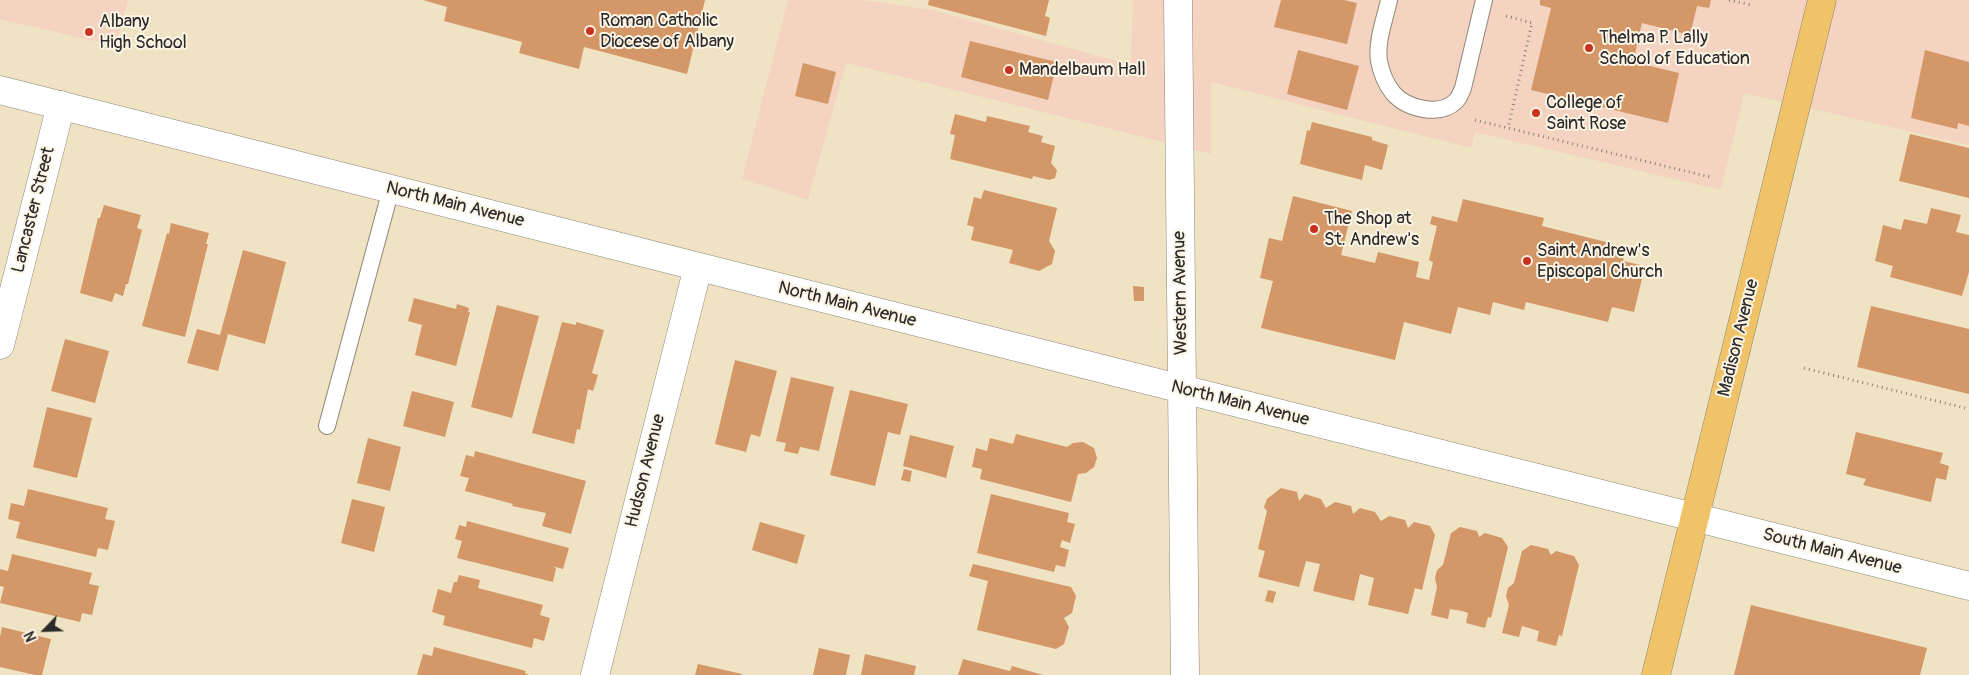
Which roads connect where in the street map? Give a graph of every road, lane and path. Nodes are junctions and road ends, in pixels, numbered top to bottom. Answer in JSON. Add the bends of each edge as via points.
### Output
{"nodes":[{"id":1,"x":1178,"y":0,"type":"edge"},
{"id":2,"x":1389,"y":0,"type":"edge"},
{"id":3,"x":1484,"y":0,"type":"edge"},
{"id":4,"x":1730,"y":0,"type":"edge"},
{"id":5,"x":1822,"y":0,"type":"edge"},
{"id":6,"x":1752,"y":6,"type":"dead end"},
{"id":7,"x":1508,"y":8,"type":"dead end"},
{"id":8,"x":0,"y":90,"type":"edge"},
{"id":9,"x":60,"y":106,"type":"junction"},
{"id":10,"x":1435,"y":110,"type":"junction"},
{"id":11,"x":1508,"y":128,"type":"junction"},
{"id":12,"x":1710,"y":177,"type":"dead end"},
{"id":13,"x":391,"y":188,"type":"junction"},
{"id":14,"x":698,"y":267,"type":"junction"},
{"id":15,"x":0,"y":344,"type":"edge"},
{"id":16,"x":1804,"y":368,"type":"dead end"},
{"id":17,"x":1182,"y":389,"type":"junction"},
{"id":18,"x":1969,"y":409,"type":"edge"},
{"id":19,"x":327,"y":426,"type":"dead end"},
{"id":20,"x":1695,"y":518,"type":"junction"},
{"id":21,"x":1969,"y":586,"type":"edge"},
{"id":22,"x":595,"y":675,"type":"edge"},
{"id":23,"x":1185,"y":675,"type":"edge"},
{"id":24,"x":1656,"y":675,"type":"edge"}],
"edges":[{"from":1,"to":17,"type":"street","name":"Western Avenue"},
{"from":2,"to":10,"type":"lane","via":[[1379,45],[1382,73],[1393,93],[1401,100]]},
{"from":3,"to":10,"type":"lane","via":[[1464,88],[1459,98]]},
{"from":4,"to":6,"type":"path"},
{"from":5,"to":20,"type":"main road","name":"Madison Avenue"},
{"from":7,"to":11,"type":"path","via":[[1506,15],[1532,23]]},
{"from":8,"to":9,"type":"street","name":"North Main Avenue"},
{"from":9,"to":13,"type":"street","name":"North Main Avenue"},
{"from":9,"to":15,"type":"street","name":"Lancaster Street"},
{"from":10,"to":11,"type":"path"},
{"from":11,"to":12,"type":"path"},
{"from":13,"to":14,"type":"street","name":"North Main Avenue"},
{"from":13,"to":19,"type":"lane"},
{"from":14,"to":17,"type":"street","name":"North Main Avenue"},
{"from":14,"to":22,"type":"street","name":"Hudson Avenue"},
{"from":16,"to":18,"type":"path"},
{"from":17,"to":20,"type":"street","name":"North Main Avenue"},
{"from":17,"to":23,"type":"street","name":"Western Avenue"},
{"from":20,"to":21,"type":"street","name":"South Main Avenue"},
{"from":20,"to":24,"type":"main road","name":"Madison Avenue"}]}
